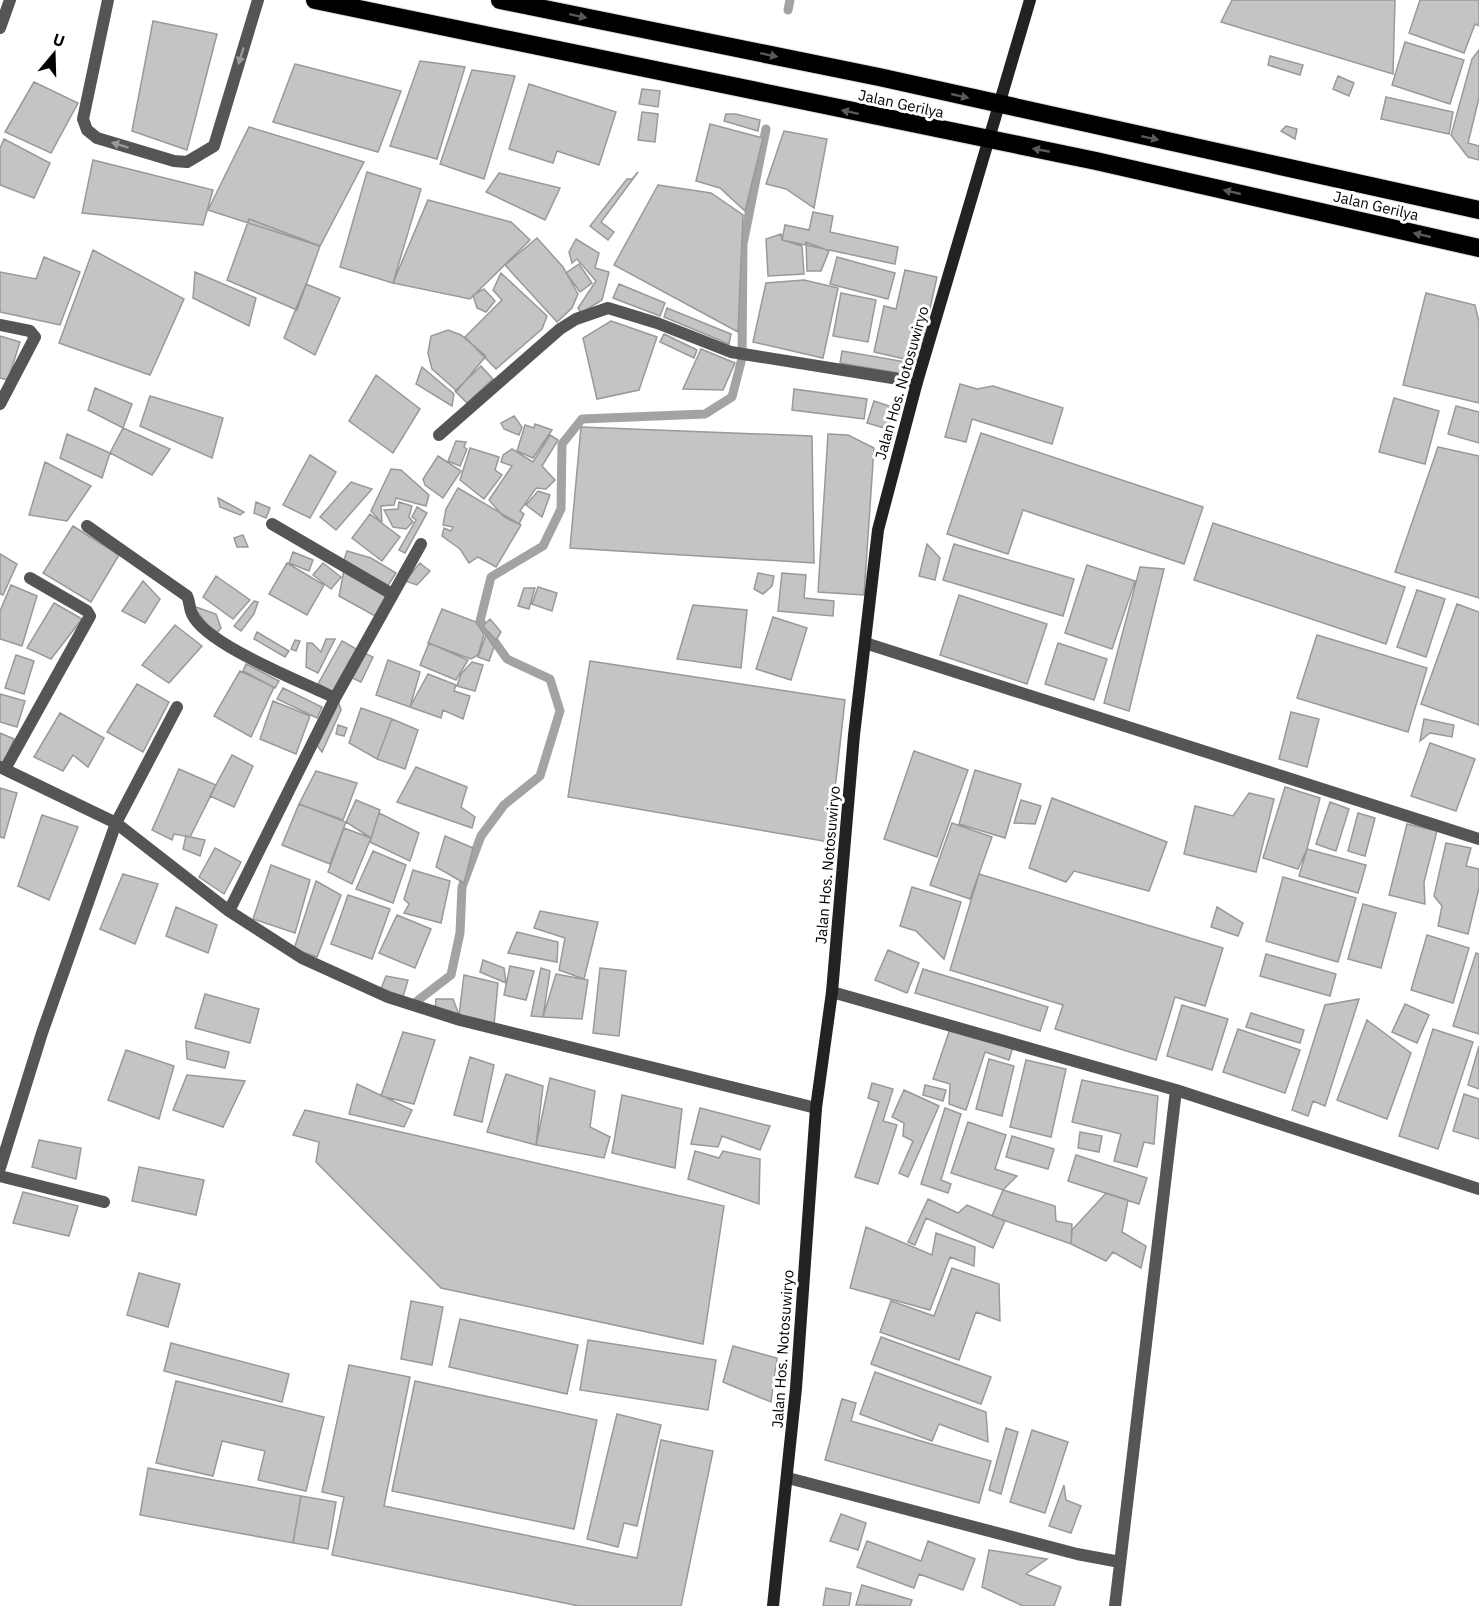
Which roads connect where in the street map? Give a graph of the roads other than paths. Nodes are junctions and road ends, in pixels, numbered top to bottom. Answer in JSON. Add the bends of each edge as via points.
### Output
{"nodes":[{"id":1,"x":10,"y":0,"type":"edge"},
{"id":2,"x":108,"y":0,"type":"edge"},
{"id":3,"x":258,"y":0,"type":"edge"},
{"id":4,"x":315,"y":0,"type":"edge"},
{"id":5,"x":500,"y":0,"type":"edge"},
{"id":6,"x":1030,"y":0,"type":"edge"},
{"id":7,"x":0,"y":28,"type":"edge"},
{"id":8,"x":998,"y":104,"type":"junction"},
{"id":9,"x":988,"y":140,"type":"junction"},
{"id":10,"x":1479,"y":210,"type":"edge"},
{"id":11,"x":1479,"y":248,"type":"edge"},
{"id":12,"x":0,"y":325,"type":"edge"},
{"id":13,"x":916,"y":382,"type":"junction"},
{"id":14,"x":0,"y":404,"type":"edge"},
{"id":15,"x":439,"y":435,"type":"dead end"},
{"id":16,"x":272,"y":524,"type":"dead end"},
{"id":17,"x":87,"y":526,"type":"dead end"},
{"id":18,"x":421,"y":544,"type":"dead end"},
{"id":19,"x":30,"y":578,"type":"dead end"},
{"id":20,"x":392,"y":594,"type":"junction"},
{"id":21,"x":865,"y":643,"type":"junction"},
{"id":22,"x":335,"y":698,"type":"junction"},
{"id":23,"x":177,"y":707,"type":"dead end"},
{"id":24,"x":2,"y":769,"type":"edge"},
{"id":25,"x":116,"y":823,"type":"junction"},
{"id":26,"x":1479,"y":839,"type":"edge"},
{"id":27,"x":229,"y":912,"type":"junction"},
{"id":28,"x":832,"y":992,"type":"junction"},
{"id":29,"x":1176,"y":1089,"type":"junction"},
{"id":30,"x":816,"y":1108,"type":"junction"},
{"id":31,"x":0,"y":1168,"type":"edge"},
{"id":32,"x":0,"y":1176,"type":"edge"},
{"id":33,"x":1479,"y":1189,"type":"edge"},
{"id":34,"x":104,"y":1202,"type":"dead end"},
{"id":35,"x":788,"y":1478,"type":"junction"},
{"id":36,"x":1120,"y":1562,"type":"junction"},
{"id":37,"x":773,"y":1606,"type":"edge"},
{"id":38,"x":1115,"y":1606,"type":"edge"}],
"edges":[{"from":1,"to":7,"type":"street"},
{"from":3,"to":2,"type":"street","one_way":true,"via":[[214,146],[186,162],[97,138],[87,130],[83,119]]},
{"from":9,"to":4,"type":"highway","name":"Jalan Gerilya","one_way":true},
{"from":5,"to":8,"type":"highway","name":"Jalan Gerilya","one_way":true},
{"from":6,"to":8,"type":"street","name":"Jalan Hos. Notosuwiryo"},
{"from":8,"to":9,"type":"street","name":"Jalan Hos. Notosuwiryo"},
{"from":8,"to":10,"type":"highway","name":"Jalan Gerilya","one_way":true},
{"from":11,"to":9,"type":"highway","name":"Jalan Gerilya","one_way":true},
{"from":9,"to":13,"type":"street","name":"Jalan Hos. Notosuwiryo"},
{"from":12,"to":14,"type":"street","via":[[30,332],[35,337]]},
{"from":13,"to":15,"type":"street","via":[[731,352],[608,308],[560,329]]},
{"from":13,"to":21,"type":"street","name":"Jalan Hos. Notosuwiryo","via":[[878,530]]},
{"from":16,"to":20,"type":"street"},
{"from":17,"to":22,"type":"street","via":[[187,596],[191,613],[201,625],[238,652]]},
{"from":18,"to":20,"type":"street"},
{"from":19,"to":24,"type":"street","via":[[90,616]]},
{"from":20,"to":22,"type":"street"},
{"from":21,"to":26,"type":"street"},
{"from":21,"to":28,"type":"street","name":"Jalan Hos. Notosuwiryo"},
{"from":22,"to":27,"type":"street"},
{"from":23,"to":25,"type":"street"},
{"from":24,"to":25,"type":"street"},
{"from":25,"to":27,"type":"street"},
{"from":25,"to":31,"type":"street","via":[[42,1033]]},
{"from":27,"to":30,"type":"street","via":[[302,958],[388,997],[460,1020]]},
{"from":28,"to":29,"type":"street"},
{"from":28,"to":30,"type":"street","name":"Jalan Hos. Notosuwiryo"},
{"from":29,"to":33,"type":"street"},
{"from":29,"to":36,"type":"street"},
{"from":30,"to":35,"type":"street","name":"Jalan Hos. Notosuwiryo"},
{"from":32,"to":34,"type":"street"},
{"from":35,"to":36,"type":"street"},
{"from":35,"to":37,"type":"street","name":"Jalan Hos. Notosuwiryo"},
{"from":36,"to":38,"type":"street"}]}
